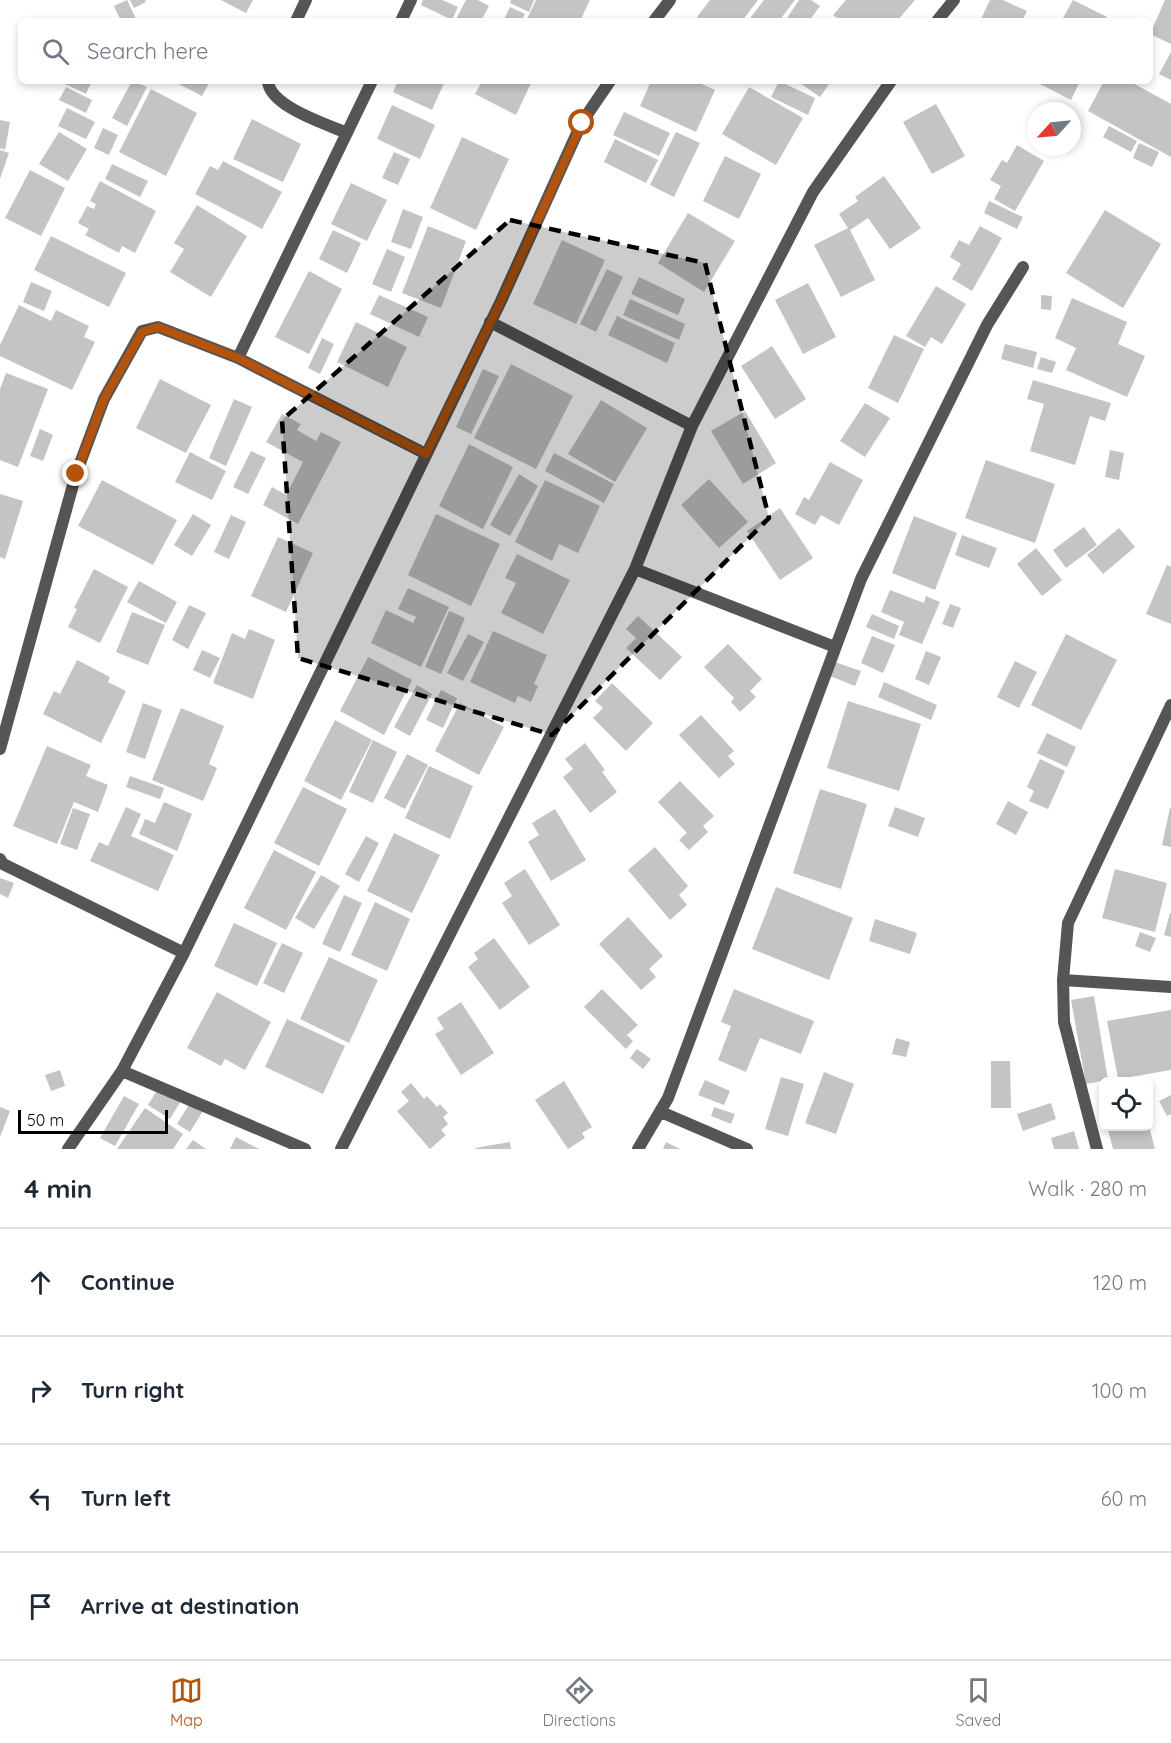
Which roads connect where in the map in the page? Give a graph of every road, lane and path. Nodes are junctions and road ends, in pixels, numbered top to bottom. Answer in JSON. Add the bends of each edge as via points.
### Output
{"nodes":[{"id":1,"x":306,"y":0,"type":"edge"},
{"id":2,"x":411,"y":0,"type":"edge"},
{"id":3,"x":670,"y":0,"type":"edge"},
{"id":4,"x":954,"y":0,"type":"edge"},
{"id":5,"x":297,"y":18,"type":"edge"},
{"id":6,"x":402,"y":18,"type":"edge"},
{"id":7,"x":656,"y":18,"type":"edge"},
{"id":8,"x":939,"y":18,"type":"edge"},
{"id":9,"x":269,"y":84,"type":"edge"},
{"id":10,"x":371,"y":84,"type":"edge"},
{"id":11,"x":608,"y":84,"type":"edge"},
{"id":12,"x":889,"y":84,"type":"edge"},
{"id":13,"x":348,"y":134,"type":"junction"},
{"id":14,"x":1023,"y":267,"type":"dead end"},
{"id":15,"x":490,"y":322,"type":"junction"},
{"id":16,"x":238,"y":358,"type":"junction"},
{"id":17,"x":692,"y":426,"type":"junction"},
{"id":18,"x":426,"y":454,"type":"junction"},
{"id":19,"x":635,"y":569,"type":"junction"},
{"id":20,"x":835,"y":647,"type":"junction"},
{"id":21,"x":1171,"y":705,"type":"edge"},
{"id":22,"x":0,"y":749,"type":"edge"},
{"id":23,"x":0,"y":860,"type":"edge"},
{"id":24,"x":184,"y":953,"type":"junction"},
{"id":25,"x":1063,"y":980,"type":"junction"},
{"id":26,"x":1171,"y":987,"type":"edge"},
{"id":27,"x":122,"y":1071,"type":"junction"},
{"id":28,"x":661,"y":1112,"type":"junction"},
{"id":29,"x":68,"y":1149,"type":"edge"},
{"id":30,"x":305,"y":1149,"type":"edge"},
{"id":31,"x":341,"y":1149,"type":"edge"},
{"id":32,"x":638,"y":1149,"type":"edge"},
{"id":33,"x":747,"y":1149,"type":"edge"},
{"id":34,"x":1097,"y":1149,"type":"edge"}],
"edges":[{"from":1,"to":5,"type":"street"},
{"from":2,"to":6,"type":"street"},
{"from":3,"to":7,"type":"street"},
{"from":4,"to":8,"type":"street"},
{"from":9,"to":13,"type":"street","via":[[273,96],[284,104]]},
{"from":10,"to":13,"type":"street"},
{"from":11,"to":15,"type":"street","via":[[582,123]]},
{"from":12,"to":17,"type":"street","via":[[813,192]]},
{"from":13,"to":16,"type":"street"},
{"from":14,"to":20,"type":"street","via":[[987,325],[861,579]]},
{"from":15,"to":17,"type":"street"},
{"from":15,"to":18,"type":"street"},
{"from":16,"to":18,"type":"street"},
{"from":16,"to":22,"type":"street","via":[[158,327],[142,332],[104,399],[76,474]]},
{"from":17,"to":19,"type":"street"},
{"from":18,"to":24,"type":"street"},
{"from":19,"to":20,"type":"street"},
{"from":19,"to":31,"type":"street"},
{"from":20,"to":28,"type":"street"},
{"from":21,"to":25,"type":"street","via":[[1068,923]]},
{"from":23,"to":24,"type":"street"},
{"from":24,"to":27,"type":"street"},
{"from":25,"to":26,"type":"street"},
{"from":25,"to":34,"type":"street","via":[[1064,1022]]},
{"from":27,"to":29,"type":"street"},
{"from":27,"to":30,"type":"street"},
{"from":28,"to":32,"type":"street"},
{"from":28,"to":33,"type":"street"}]}
